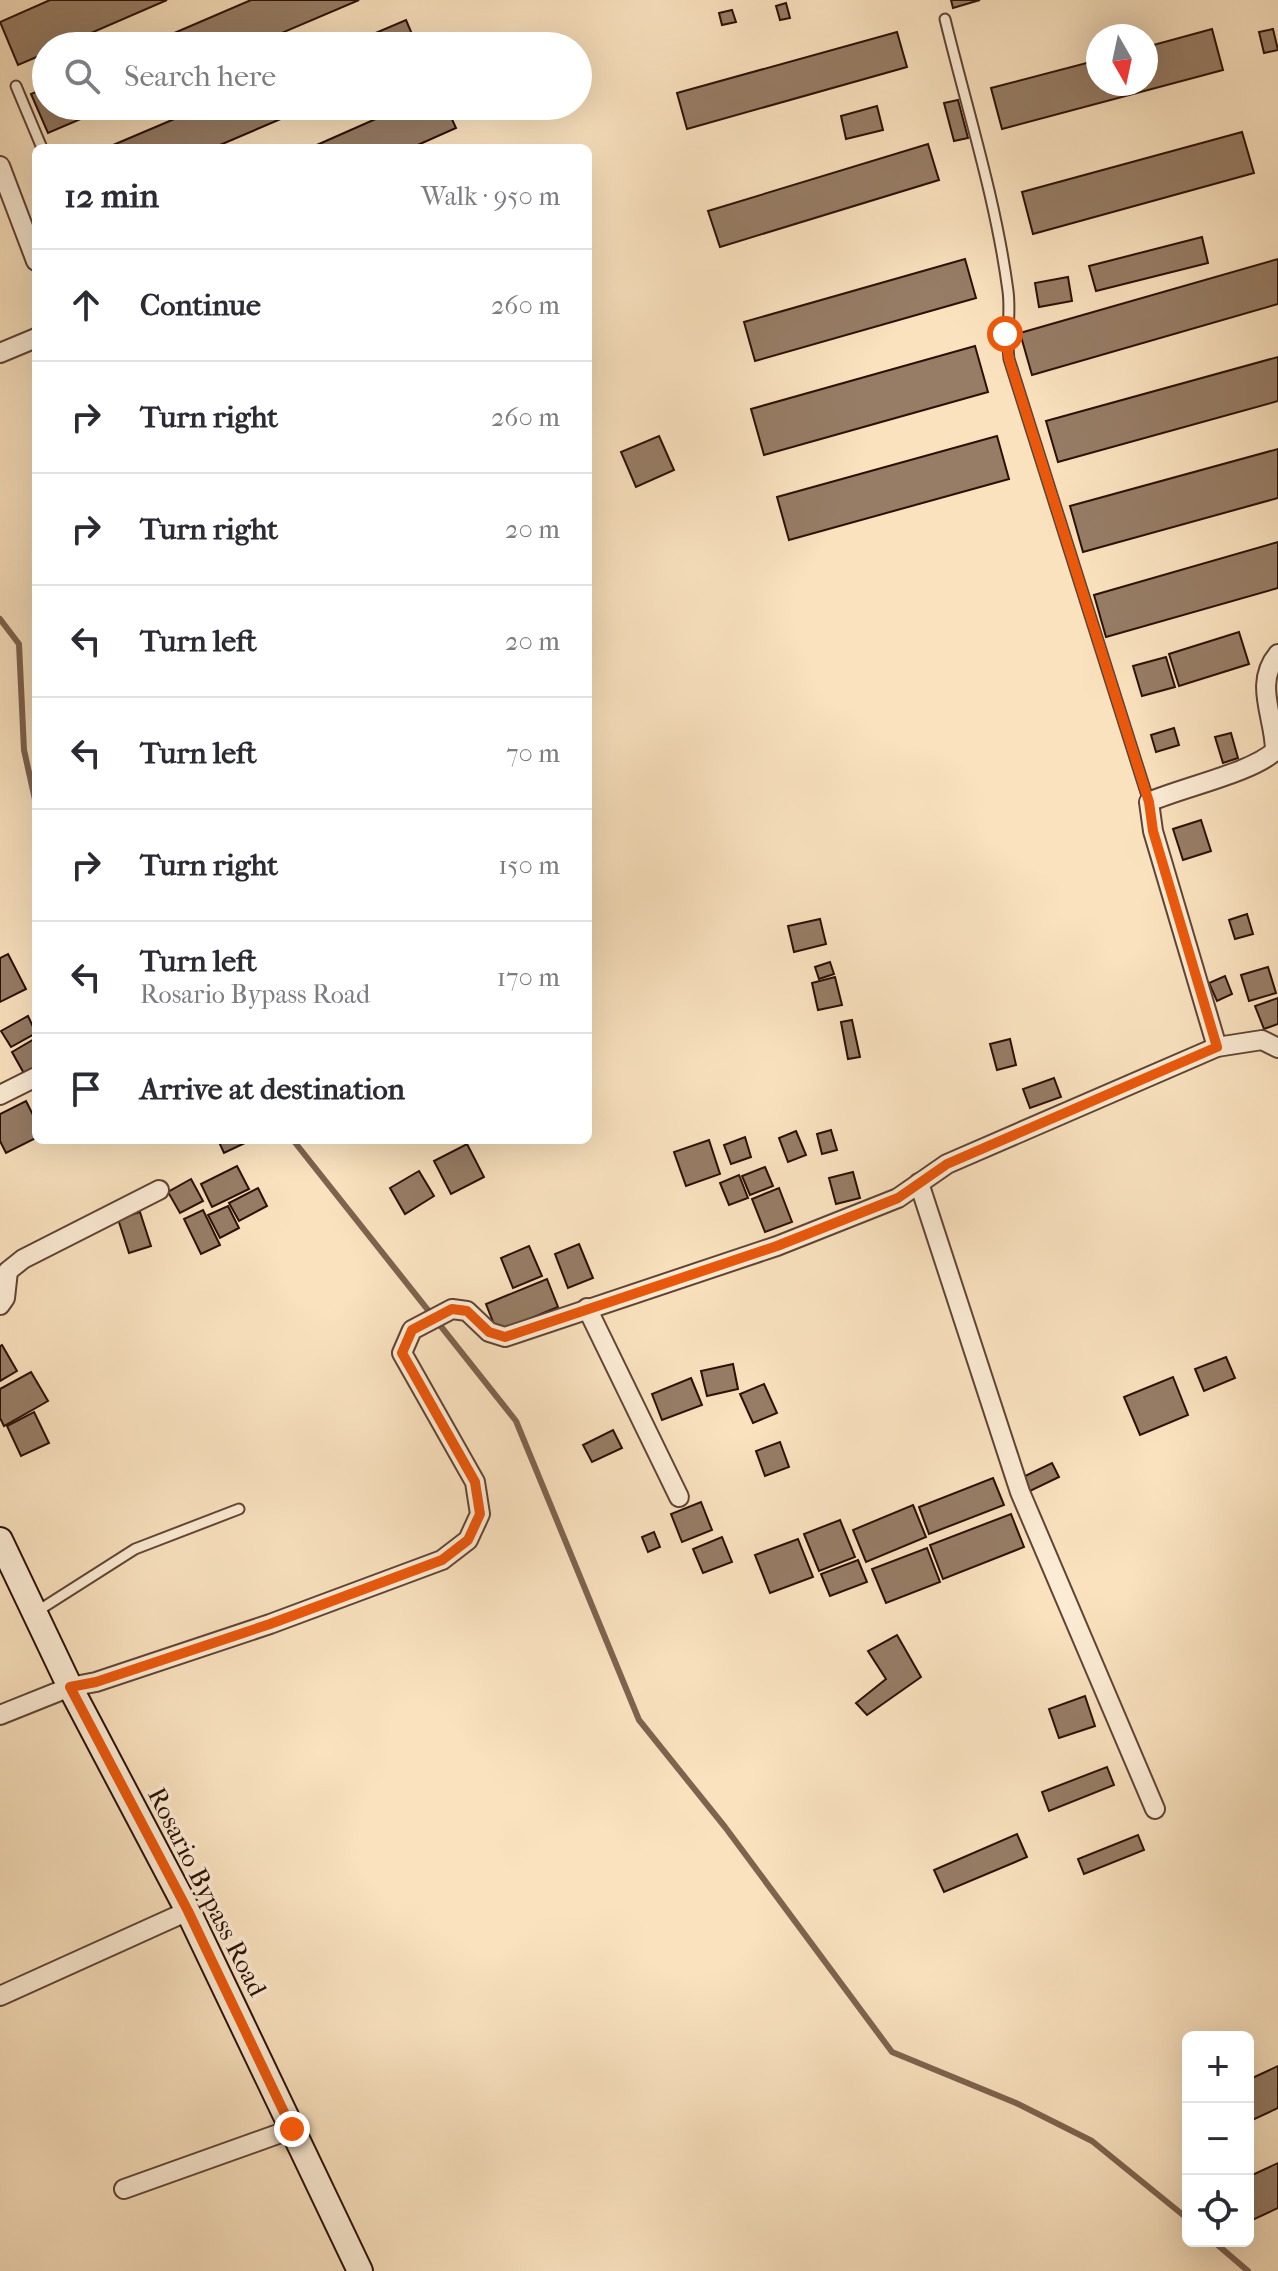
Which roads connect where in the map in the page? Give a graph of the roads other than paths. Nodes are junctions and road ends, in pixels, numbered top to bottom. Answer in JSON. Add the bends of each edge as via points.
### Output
{"nodes":[{"id":1,"x":945,"y":19,"type":"dead end"},
{"id":2,"x":16,"y":86,"type":"dead end"},
{"id":3,"x":40,"y":144,"type":"edge"},
{"id":4,"x":0,"y":166,"type":"edge"},
{"id":5,"x":32,"y":250,"type":"edge"},
{"id":6,"x":32,"y":340,"type":"edge"},
{"id":7,"x":0,"y":353,"type":"edge"},
{"id":8,"x":1278,"y":654,"type":"edge"},
{"id":9,"x":1149,"y":802,"type":"junction"},
{"id":10,"x":1217,"y":1047,"type":"junction"},
{"id":11,"x":1278,"y":1048,"type":"edge"},
{"id":12,"x":32,"y":1079,"type":"edge"},
{"id":13,"x":0,"y":1095,"type":"edge"},
{"id":14,"x":919,"y":1183,"type":"junction"},
{"id":15,"x":159,"y":1190,"type":"dead end"},
{"id":16,"x":0,"y":1305,"type":"edge"},
{"id":17,"x":587,"y":1308,"type":"junction"},
{"id":18,"x":679,"y":1497,"type":"dead end"},
{"id":19,"x":239,"y":1509,"type":"dead end"},
{"id":20,"x":0,"y":1540,"type":"edge"},
{"id":21,"x":35,"y":1613,"type":"junction"},
{"id":22,"x":70,"y":1687,"type":"junction"},
{"id":23,"x":0,"y":1715,"type":"edge"},
{"id":24,"x":1155,"y":1809,"type":"dead end"},
{"id":25,"x":188,"y":1911,"type":"junction"},
{"id":26,"x":0,"y":1996,"type":"edge"},
{"id":27,"x":292,"y":2129,"type":"junction"},
{"id":28,"x":124,"y":2189,"type":"dead end"},
{"id":29,"x":360,"y":2271,"type":"edge"}],
"edges":[{"from":1,"to":9,"type":"lane","via":[[1009,295],[1009,359]]},
{"from":2,"to":3,"type":"lane"},
{"from":4,"to":5,"type":"street"},
{"from":6,"to":7,"type":"street"},
{"from":8,"to":9,"type":"street","via":[[1263,685],[1275,751],[1247,768]]},
{"from":9,"to":10,"type":"street"},
{"from":10,"to":11,"type":"street","via":[[1262,1040]]},
{"from":10,"to":14,"type":"street","via":[[947,1164]]},
{"from":12,"to":13,"type":"street"},
{"from":14,"to":17,"type":"street","via":[[898,1198],[777,1246]]},
{"from":14,"to":24,"type":"street","via":[[1020,1492]]},
{"from":15,"to":16,"type":"street","via":[[23,1259],[8,1271]]},
{"from":17,"to":18,"type":"street"},
{"from":17,"to":22,"type":"street","via":[[505,1337],[489,1332],[467,1311],[452,1309],[412,1330],[402,1353],[475,1482],[480,1514],[468,1540],[442,1560],[270,1624]]},
{"from":19,"to":21,"type":"lane","via":[[109,1563]]},
{"from":20,"to":21,"type":"main road","name":"Rosario Bypass Road"},
{"from":21,"to":22,"type":"main road","name":"Rosario Bypass Road"},
{"from":22,"to":23,"type":"street"},
{"from":22,"to":25,"type":"main road","name":"Rosario Bypass Road"},
{"from":25,"to":26,"type":"street"},
{"from":25,"to":27,"type":"main road","name":"Rosario Bypass Road"},
{"from":27,"to":28,"type":"street"},
{"from":27,"to":29,"type":"main road","name":"Rosario Bypass Road"}]}
